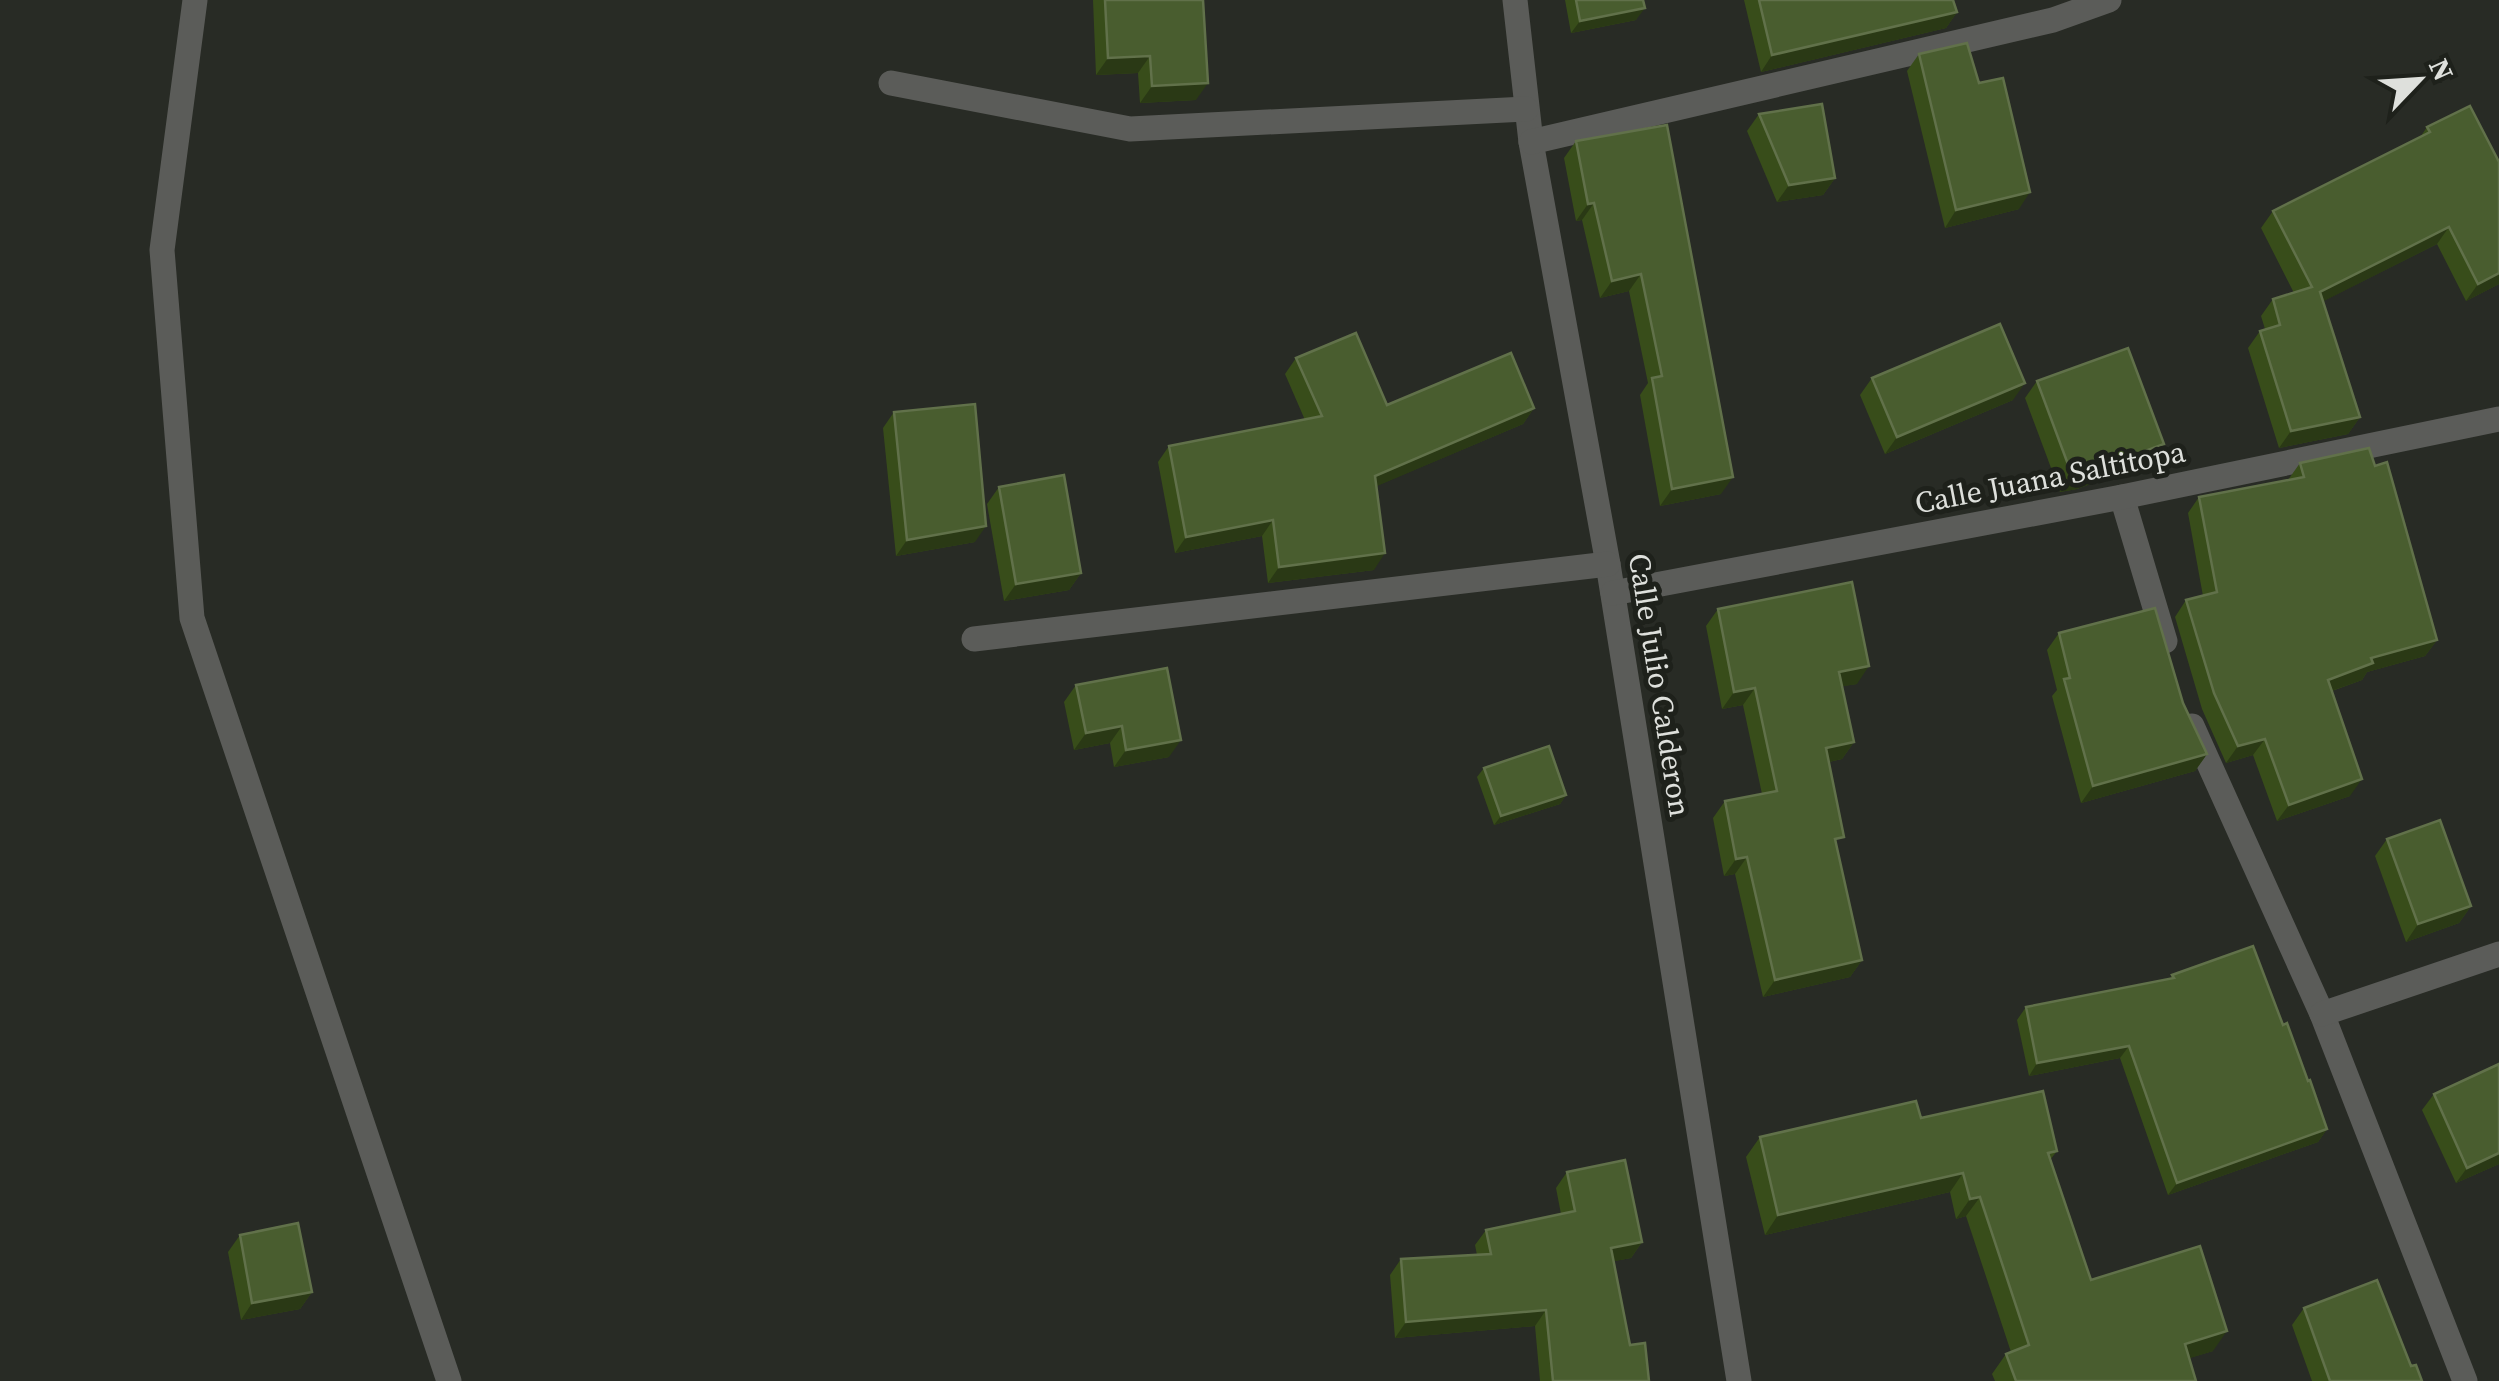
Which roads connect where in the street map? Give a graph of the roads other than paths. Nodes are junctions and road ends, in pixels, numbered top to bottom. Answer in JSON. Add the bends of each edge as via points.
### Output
{"nodes":[{"id":1,"x":196,"y":0,"type":"edge"},
{"id":2,"x":1514,"y":0,"type":"edge"},
{"id":3,"x":2109,"y":0,"type":"edge"},
{"id":4,"x":892,"y":83,"type":"dead end"},
{"id":5,"x":1526,"y":109,"type":"junction"},
{"id":6,"x":1531,"y":142,"type":"junction"},
{"id":7,"x":2499,"y":419,"type":"edge"},
{"id":8,"x":2122,"y":497,"type":"junction"},
{"id":9,"x":1608,"y":564,"type":"junction"},
{"id":10,"x":1613,"y":593,"type":"junction"},
{"id":11,"x":974,"y":639,"type":"dead end"},
{"id":12,"x":2170,"y":660,"type":"edge"},
{"id":13,"x":2181,"y":696,"type":"edge"},
{"id":14,"x":2499,"y":954,"type":"edge"},
{"id":15,"x":2322,"y":1014,"type":"junction"},
{"id":16,"x":449,"y":1381,"type":"edge"},
{"id":17,"x":1738,"y":1381,"type":"edge"},
{"id":18,"x":2465,"y":1381,"type":"edge"}],
"edges":[{"from":1,"to":16,"type":"street","via":[[162,250],[192,618]]},
{"from":2,"to":5,"type":"street","name":"Calle Julio Calderon"},
{"from":3,"to":6,"type":"street","via":[[2053,20]]},
{"from":4,"to":5,"type":"street","via":[[1130,129]]},
{"from":5,"to":6,"type":"street","name":"Calle Julio Calderon"},
{"from":6,"to":9,"type":"street","name":"Calle Julio Calderon"},
{"from":7,"to":8,"type":"street","name":"Calle Juana Saltitopa"},
{"from":8,"to":10,"type":"street","name":"Calle Juana Saltitopa"},
{"from":8,"to":12,"type":"street"},
{"from":9,"to":10,"type":"street","name":"Calle Julio Calderon"},
{"from":9,"to":11,"type":"street"},
{"from":10,"to":17,"type":"street","name":"Calle Julio Calderon"},
{"from":13,"to":15,"type":"street"},
{"from":14,"to":15,"type":"street"},
{"from":15,"to":18,"type":"street"}]}
